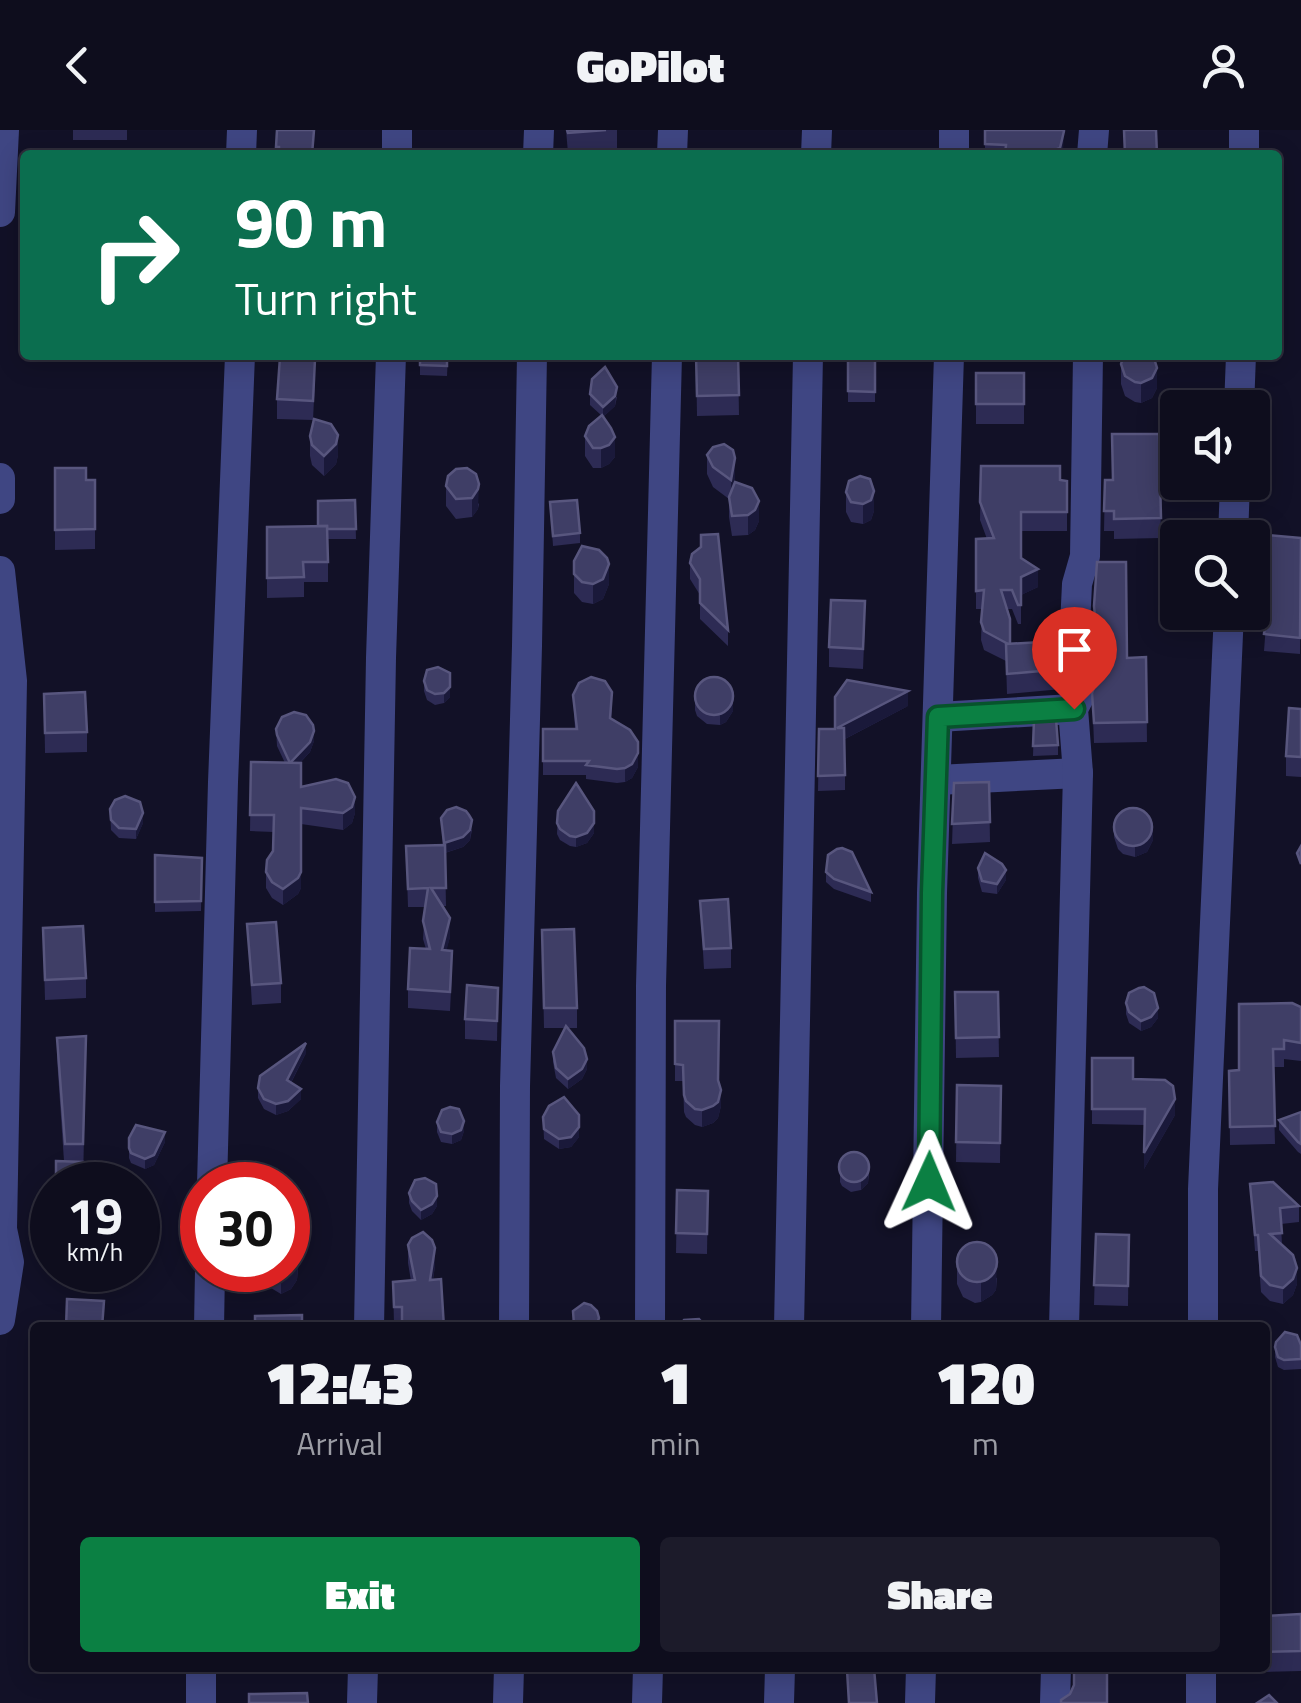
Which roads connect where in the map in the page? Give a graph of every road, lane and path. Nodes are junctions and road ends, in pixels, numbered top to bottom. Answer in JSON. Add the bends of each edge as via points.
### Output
{"nodes":[{"id":1,"x":4,"y":130,"type":"edge"},
{"id":2,"x":0,"y":212,"type":"edge"},
{"id":3,"x":240,"y":360,"type":"edge"},
{"id":4,"x":391,"y":360,"type":"edge"},
{"id":5,"x":532,"y":360,"type":"edge"},
{"id":6,"x":667,"y":360,"type":"edge"},
{"id":7,"x":808,"y":360,"type":"edge"},
{"id":8,"x":949,"y":360,"type":"edge"},
{"id":9,"x":1088,"y":360,"type":"edge"},
{"id":10,"x":1241,"y":360,"type":"edge"},
{"id":11,"x":1240,"y":390,"type":"edge"},
{"id":12,"x":0,"y":478,"type":"edge"},
{"id":13,"x":0,"y":499,"type":"edge"},
{"id":14,"x":0,"y":572,"type":"edge"},
{"id":15,"x":1229,"y":630,"type":"edge"},
{"id":16,"x":1074,"y":709,"type":"junction"},
{"id":17,"x":938,"y":717,"type":"junction"},
{"id":18,"x":1078,"y":773,"type":"junction"},
{"id":19,"x":936,"y":780,"type":"junction"},
{"id":20,"x":213,"y":1162,"type":"edge"},
{"id":21,"x":209,"y":1292,"type":"edge"},
{"id":22,"x":0,"y":1320,"type":"edge"},
{"id":23,"x":208,"y":1322,"type":"edge"},
{"id":24,"x":369,"y":1322,"type":"edge"},
{"id":25,"x":514,"y":1322,"type":"edge"},
{"id":26,"x":650,"y":1322,"type":"edge"},
{"id":27,"x":789,"y":1322,"type":"edge"},
{"id":28,"x":926,"y":1322,"type":"edge"},
{"id":29,"x":1064,"y":1322,"type":"edge"},
{"id":30,"x":1203,"y":1322,"type":"edge"},
{"id":31,"x":201,"y":1672,"type":"edge"},
{"id":32,"x":363,"y":1672,"type":"edge"},
{"id":33,"x":509,"y":1672,"type":"edge"},
{"id":34,"x":648,"y":1672,"type":"edge"},
{"id":35,"x":780,"y":1672,"type":"edge"},
{"id":36,"x":920,"y":1672,"type":"edge"},
{"id":37,"x":1056,"y":1672,"type":"edge"},
{"id":38,"x":1202,"y":1672,"type":"edge"},
{"id":39,"x":200,"y":1703,"type":"edge"},
{"id":40,"x":362,"y":1703,"type":"edge"},
{"id":41,"x":508,"y":1703,"type":"edge"},
{"id":42,"x":648,"y":1703,"type":"edge"},
{"id":43,"x":778,"y":1703,"type":"edge"},
{"id":44,"x":920,"y":1703,"type":"edge"},
{"id":45,"x":1055,"y":1703,"type":"edge"},
{"id":46,"x":1201,"y":1703,"type":"edge"}],
"edges":[{"from":1,"to":2,"type":"street"},
{"from":3,"to":20,"type":"street"},
{"from":4,"to":24,"type":"street"},
{"from":5,"to":25,"type":"street"},
{"from":6,"to":26,"type":"street"},
{"from":7,"to":27,"type":"street"},
{"from":8,"to":17,"type":"street"},
{"from":9,"to":16,"type":"street","via":[[1084,556],[1075,626],[1080,693]]},
{"from":10,"to":11,"type":"street"},
{"from":12,"to":13,"type":"street"},
{"from":14,"to":22,"type":"street","via":[[12,681],[2,1228],[9,1262]]},
{"from":15,"to":30,"type":"street","via":[[1203,1189]]},
{"from":16,"to":17,"type":"street"},
{"from":16,"to":18,"type":"street"},
{"from":17,"to":19,"type":"street"},
{"from":18,"to":19,"type":"street"},
{"from":18,"to":29,"type":"street"},
{"from":19,"to":28,"type":"street"},
{"from":21,"to":23,"type":"street"},
{"from":31,"to":39,"type":"street"},
{"from":32,"to":40,"type":"street"},
{"from":33,"to":41,"type":"street"},
{"from":34,"to":42,"type":"street"},
{"from":35,"to":43,"type":"street"},
{"from":36,"to":44,"type":"street"},
{"from":37,"to":45,"type":"street"},
{"from":38,"to":46,"type":"street"}]}
